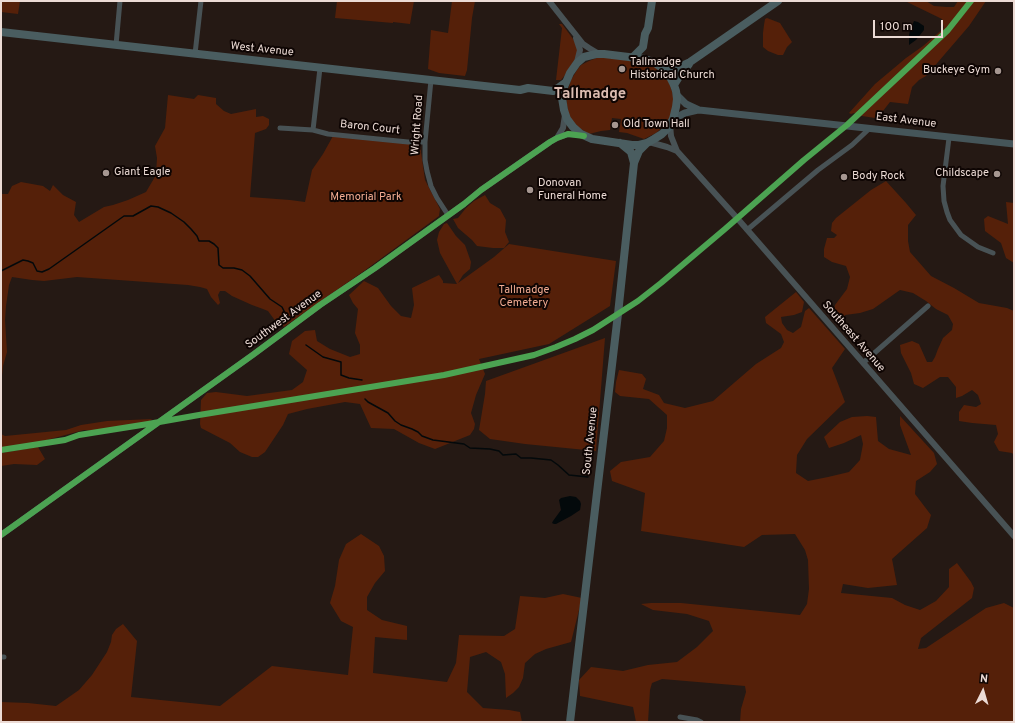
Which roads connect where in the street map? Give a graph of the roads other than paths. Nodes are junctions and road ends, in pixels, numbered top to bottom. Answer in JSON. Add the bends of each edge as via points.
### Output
{"nodes":[{"id":1,"x":120,"y":1,"type":"edge"},
{"id":2,"x":201,"y":1,"type":"edge"},
{"id":3,"x":549,"y":1,"type":"edge"},
{"id":4,"x":652,"y":1,"type":"edge"},
{"id":5,"x":778,"y":1,"type":"edge"},
{"id":6,"x":648,"y":28,"type":"junction"},
{"id":7,"x":1,"y":32,"type":"edge"},
{"id":8,"x":575,"y":35,"type":"junction"},
{"id":9,"x":116,"y":45,"type":"junction"},
{"id":10,"x":195,"y":54,"type":"junction"},
{"id":11,"x":599,"y":54,"type":"junction"},
{"id":12,"x":633,"y":57,"type":"junction"},
{"id":13,"x":577,"y":62,"type":"junction"},
{"id":14,"x":690,"y":62,"type":"junction"},
{"id":15,"x":655,"y":63,"type":"junction"},
{"id":16,"x":320,"y":68,"type":"junction"},
{"id":17,"x":662,"y":68,"type":"junction"},
{"id":18,"x":432,"y":80,"type":"junction"},
{"id":19,"x":565,"y":83,"type":"junction"},
{"id":20,"x":674,"y":85,"type":"junction"},
{"id":21,"x":520,"y":90,"type":"junction"},
{"id":22,"x":677,"y":95,"type":"junction"},
{"id":23,"x":563,"y":105,"type":"junction"},
{"id":24,"x":699,"y":110,"type":"junction"},
{"id":25,"x":565,"y":115,"type":"junction"},
{"id":26,"x":671,"y":122,"type":"junction"},
{"id":27,"x":280,"y":128,"type":"dead end"},
{"id":28,"x":870,"y":128,"type":"junction"},
{"id":29,"x":313,"y":130,"type":"junction"},
{"id":30,"x":584,"y":136,"type":"junction"},
{"id":31,"x":557,"y":138,"type":"junction"},
{"id":32,"x":949,"y":138,"type":"junction"},
{"id":33,"x":424,"y":142,"type":"junction"},
{"id":34,"x":648,"y":142,"type":"junction"},
{"id":35,"x":619,"y":143,"type":"junction"},
{"id":36,"x":1014,"y":144,"type":"edge"},
{"id":37,"x":676,"y":151,"type":"junction"},
{"id":38,"x":634,"y":163,"type":"junction"},
{"id":39,"x":448,"y":215,"type":"junction"},
{"id":40,"x":747,"y":230,"type":"junction"},
{"id":41,"x":993,"y":253,"type":"dead end"},
{"id":42,"x":928,"y":306,"type":"dead end"},
{"id":43,"x":863,"y":363,"type":"junction"},
{"id":44,"x":1,"y":535,"type":"edge"},
{"id":45,"x":1014,"y":536,"type":"edge"},
{"id":46,"x":680,"y":717,"type":"dead end"},
{"id":47,"x":570,"y":722,"type":"edge"},
{"id":48,"x":701,"y":722,"type":"edge"}],
"edges":[{"from":1,"to":9,"type":"street"},
{"from":2,"to":10,"type":"street"},
{"from":3,"to":8,"type":"street"},
{"from":4,"to":6,"type":"main road"},
{"from":5,"to":14,"type":"main road"},
{"from":6,"to":12,"type":"main road","via":[[643,47]]},
{"from":6,"to":15,"type":"main road","via":[[648,50]]},
{"from":7,"to":9,"type":"main road","name":"West Avenue"},
{"from":8,"to":11,"type":"street","via":[[584,45]]},
{"from":8,"to":13,"type":"street","via":[[580,50]]},
{"from":9,"to":10,"type":"main road","name":"West Avenue"},
{"from":10,"to":16,"type":"main road","name":"West Avenue"},
{"from":11,"to":12,"type":"main road"},
{"from":11,"to":13,"type":"main road","via":[[587,56]]},
{"from":12,"to":15,"type":"main road"},
{"from":13,"to":19,"type":"main road"},
{"from":14,"to":17,"type":"main road","via":[[675,69]]},
{"from":14,"to":20,"type":"main road"},
{"from":15,"to":17,"type":"main road"},
{"from":16,"to":18,"type":"main road","name":"West Avenue"},
{"from":16,"to":29,"type":"street"},
{"from":17,"to":20,"type":"main road"},
{"from":18,"to":21,"type":"main road","name":"West Avenue"},
{"from":18,"to":33,"type":"street","name":"Wright Road"},
{"from":19,"to":21,"type":"main road","name":"West Avenue","via":[[553,91],[526,88]]},
{"from":19,"to":23,"type":"main road"},
{"from":20,"to":22,"type":"main road"},
{"from":21,"to":23,"type":"main road","name":"West Avenue","via":[[527,94],[552,96]]},
{"from":22,"to":24,"type":"main road","name":"East Avenue","via":[[686,104]]},
{"from":22,"to":26,"type":"main road"},
{"from":23,"to":25,"type":"main road"},
{"from":24,"to":26,"type":"main road","name":"East Avenue","via":[[689,111]]},
{"from":24,"to":28,"type":"main road","name":"East Avenue"},
{"from":25,"to":30,"type":"main road","via":[[573,127]]},
{"from":25,"to":31,"type":"street","via":[[564,125]]},
{"from":26,"to":34,"type":"main road","via":[[662,134]]},
{"from":26,"to":37,"type":"street","name":"Southeast Avenue","via":[[671,136]]},
{"from":27,"to":29,"type":"street","name":"Baron Court"},
{"from":28,"to":32,"type":"main road","name":"East Avenue"},
{"from":28,"to":40,"type":"street"},
{"from":29,"to":33,"type":"street","name":"Baron Court","via":[[328,134]]},
{"from":30,"to":31,"type":"street","name":"Southwest Avenue","via":[[568,134]]},
{"from":30,"to":35,"type":"main road"},
{"from":31,"to":39,"type":"street","name":"Southwest Avenue"},
{"from":32,"to":36,"type":"main road","name":"East Avenue"},
{"from":32,"to":41,"type":"street","via":[[943,186],[947,212],[962,235],[978,247]]},
{"from":33,"to":39,"type":"street","name":"Wright Road","via":[[431,186]]},
{"from":34,"to":35,"type":"main road","via":[[635,145]]},
{"from":34,"to":37,"type":"street","name":"Southeast Avenue"},
{"from":34,"to":38,"type":"main road","name":"South Avenue","via":[[639,151]]},
{"from":35,"to":38,"type":"main road","via":[[631,152]]},
{"from":37,"to":40,"type":"street","name":"Southeast Avenue"},
{"from":38,"to":47,"type":"main road","name":"South Avenue"},
{"from":39,"to":44,"type":"street","name":"Southwest Avenue"},
{"from":40,"to":43,"type":"street","name":"Southeast Avenue"},
{"from":42,"to":43,"type":"street"},
{"from":43,"to":45,"type":"street","name":"Southeast Avenue"},
{"from":46,"to":48,"type":"street"}]}
